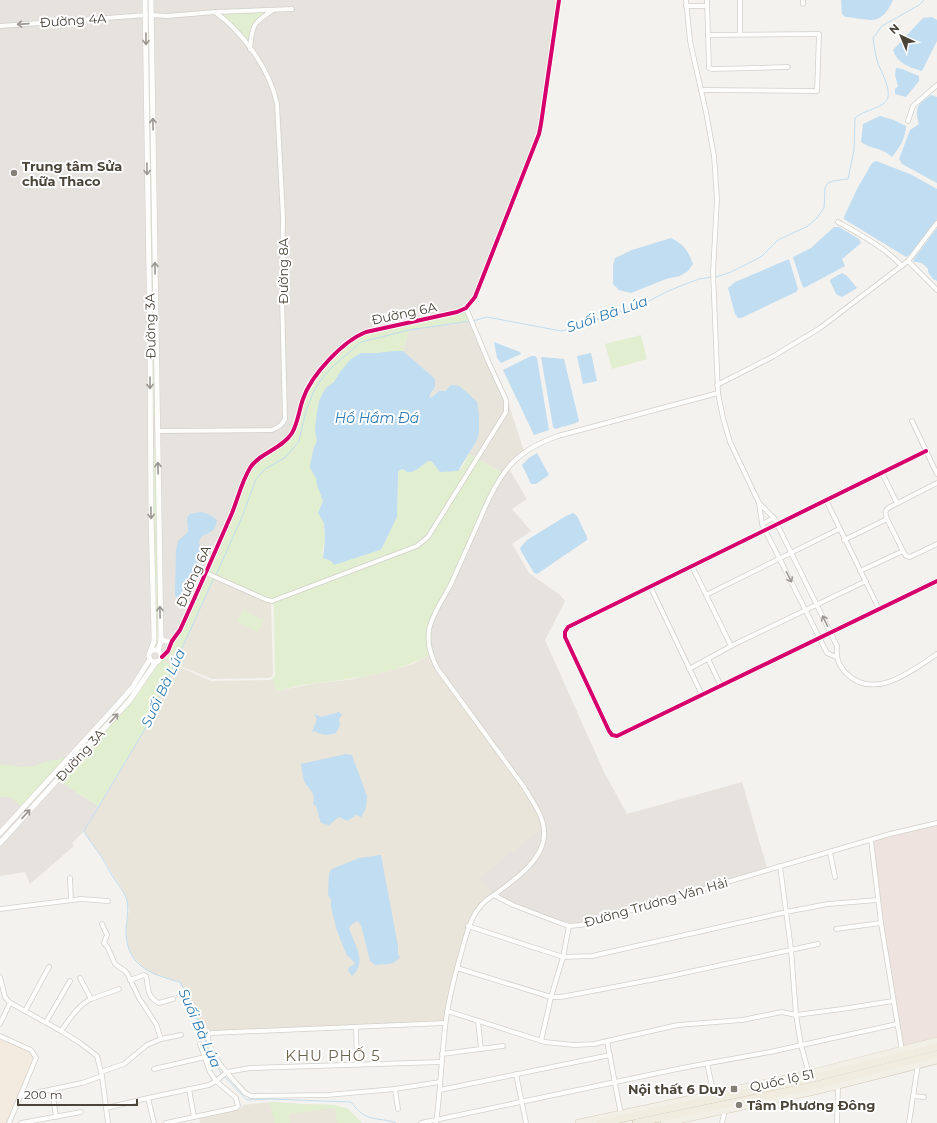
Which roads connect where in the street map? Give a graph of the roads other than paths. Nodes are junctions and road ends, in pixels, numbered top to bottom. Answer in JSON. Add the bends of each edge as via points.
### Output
{"nodes":[{"id":1,"x":145,"y":0,"type":"edge"},
{"id":2,"x":151,"y":0,"type":"edge"},
{"id":3,"x":559,"y":0,"type":"edge"},
{"id":4,"x":686,"y":0,"type":"edge"},
{"id":5,"x":707,"y":0,"type":"edge"},
{"id":6,"x":740,"y":0,"type":"edge"},
{"id":7,"x":686,"y":6,"type":"junction"},
{"id":8,"x":707,"y":6,"type":"junction"},
{"id":9,"x":274,"y":9,"type":"junction"},
{"id":10,"x":292,"y":9,"type":"dead end"},
{"id":11,"x":215,"y":12,"type":"junction"},
{"id":12,"x":149,"y":15,"type":"junction"},
{"id":13,"x":0,"y":26,"type":"edge"},
{"id":14,"x":708,"y":34,"type":"junction"},
{"id":15,"x":740,"y":34,"type":"junction"},
{"id":16,"x":250,"y":49,"type":"junction"},
{"id":17,"x":788,"y":67,"type":"dead end"},
{"id":18,"x":937,"y":85,"type":"edge"},
{"id":19,"x":701,"y":90,"type":"junction"},
{"id":20,"x":908,"y":121,"type":"dead end"},
{"id":21,"x":838,"y":222,"type":"dead end"},
{"id":22,"x":937,"y":223,"type":"edge"},
{"id":23,"x":908,"y":261,"type":"junction"},
{"id":24,"x":902,"y":266,"type":"junction"},
{"id":25,"x":937,"y":290,"type":"edge"},
{"id":26,"x":466,"y":308,"type":"junction"},
{"id":27,"x":717,"y":385,"type":"junction"},
{"id":28,"x":718,"y":393,"type":"junction"},
{"id":29,"x":912,"y":421,"type":"dead end"},
{"id":30,"x":151,"y":431,"type":"junction"},
{"id":31,"x":158,"y":431,"type":"junction"},
{"id":32,"x":926,"y":451,"type":"junction"},
{"id":33,"x":882,"y":473,"type":"junction"},
{"id":34,"x":937,"y":474,"type":"edge"},
{"id":35,"x":937,"y":483,"type":"edge"},
{"id":36,"x":826,"y":500,"type":"junction"},
{"id":37,"x":759,"y":503,"type":"junction"},
{"id":38,"x":897,"y":503,"type":"junction"},
{"id":39,"x":774,"y":518,"type":"junction"},
{"id":40,"x":887,"y":519,"type":"junction"},
{"id":41,"x":762,"y":524,"type":"junction"},
{"id":42,"x":777,"y":524,"type":"junction"},
{"id":43,"x":839,"y":529,"type":"junction"},
{"id":44,"x":765,"y":530,"type":"junction"},
{"id":45,"x":844,"y":540,"type":"junction"},
{"id":46,"x":937,"y":544,"type":"edge"},
{"id":47,"x":903,"y":551,"type":"junction"},
{"id":48,"x":791,"y":553,"type":"junction"},
{"id":49,"x":779,"y":558,"type":"junction"},
{"id":50,"x":692,"y":566,"type":"junction"},
{"id":51,"x":860,"y":571,"type":"junction"},
{"id":52,"x":207,"y":574,"type":"junction"},
{"id":53,"x":937,"y":580,"type":"edge"},
{"id":54,"x":866,"y":581,"type":"junction"},
{"id":55,"x":650,"y":586,"type":"junction"},
{"id":56,"x":706,"y":595,"type":"junction"},
{"id":57,"x":817,"y":604,"type":"junction"},
{"id":58,"x":879,"y":609,"type":"junction"},
{"id":59,"x":806,"y":610,"type":"junction"},
{"id":60,"x":831,"y":633,"type":"junction"},
{"id":61,"x":820,"y":638,"type":"junction"},
{"id":62,"x":161,"y":639,"type":"junction"},
{"id":63,"x":172,"y":641,"type":"junction"},
{"id":64,"x":731,"y":646,"type":"junction"},
{"id":65,"x":158,"y":650,"type":"junction"},
{"id":66,"x":150,"y":652,"type":"junction"},
{"id":67,"x":937,"y":654,"type":"edge"},
{"id":68,"x":162,"y":656,"type":"junction"},
{"id":69,"x":836,"y":657,"type":"junction"},
{"id":70,"x":150,"y":659,"type":"junction"},
{"id":71,"x":708,"y":659,"type":"junction"},
{"id":72,"x":156,"y":662,"type":"junction"},
{"id":73,"x":689,"y":669,"type":"junction"},
{"id":74,"x":721,"y":686,"type":"junction"},
{"id":75,"x":702,"y":695,"type":"junction"},
{"id":76,"x":58,"y":769,"type":"junction"},
{"id":77,"x":63,"y":774,"type":"junction"},
{"id":78,"x":937,"y":823,"type":"edge"},
{"id":79,"x":0,"y":833,"type":"edge"},
{"id":80,"x":871,"y":840,"type":"junction"},
{"id":81,"x":0,"y":843,"type":"edge"},
{"id":82,"x":830,"y":852,"type":"junction"},
{"id":83,"x":780,"y":866,"type":"junction"},
{"id":84,"x":835,"y":877,"type":"dead end"},
{"id":85,"x":70,"y":878,"type":"dead end"},
{"id":86,"x":494,"y":895,"type":"junction"},
{"id":87,"x":71,"y":900,"type":"junction"},
{"id":88,"x":878,"y":900,"type":"junction"},
{"id":89,"x":108,"y":901,"type":"dead end"},
{"id":90,"x":0,"y":909,"type":"edge"},
{"id":91,"x":786,"y":912,"type":"junction"},
{"id":92,"x":881,"y":923,"type":"junction"},
{"id":93,"x":102,"y":924,"type":"dead end"},
{"id":94,"x":468,"y":926,"type":"junction"},
{"id":95,"x":569,"y":926,"type":"junction"},
{"id":96,"x":836,"y":929,"type":"dead end"},
{"id":97,"x":818,"y":944,"type":"dead end"},
{"id":98,"x":791,"y":949,"type":"junction"},
{"id":99,"x":563,"y":957,"type":"junction"},
{"id":100,"x":49,"y":966,"type":"dead end"},
{"id":101,"x":457,"y":968,"type":"junction"},
{"id":102,"x":0,"y":977,"type":"edge"},
{"id":103,"x":80,"y":978,"type":"dead end"},
{"id":104,"x":130,"y":980,"type":"junction"},
{"id":105,"x":70,"y":981,"type":"dead end"},
{"id":106,"x":119,"y":989,"type":"dead end"},
{"id":107,"x":550,"y":997,"type":"junction"},
{"id":108,"x":91,"y":999,"type":"junction"},
{"id":109,"x":173,"y":999,"type":"dead end"},
{"id":110,"x":893,"y":1001,"type":"junction"},
{"id":111,"x":10,"y":1003,"type":"junction"},
{"id":112,"x":25,"y":1011,"type":"junction"},
{"id":113,"x":447,"y":1012,"type":"junction"},
{"id":114,"x":796,"y":1015,"type":"junction"},
{"id":115,"x":478,"y":1021,"type":"junction"},
{"id":116,"x":46,"y":1022,"type":"junction"},
{"id":117,"x":445,"y":1023,"type":"junction"},
{"id":118,"x":0,"y":1024,"type":"edge"},
{"id":119,"x":897,"y":1024,"type":"junction"},
{"id":120,"x":356,"y":1027,"type":"junction"},
{"id":121,"x":61,"y":1031,"type":"junction"},
{"id":122,"x":181,"y":1035,"type":"dead end"},
{"id":123,"x":0,"y":1036,"type":"edge"},
{"id":124,"x":161,"y":1039,"type":"junction"},
{"id":125,"x":541,"y":1040,"type":"junction"},
{"id":126,"x":607,"y":1041,"type":"junction"},
{"id":127,"x":937,"y":1041,"type":"edge"},
{"id":128,"x":200,"y":1044,"type":"dead end"},
{"id":129,"x":801,"y":1045,"type":"junction"},
{"id":130,"x":503,"y":1046,"type":"dead end"},
{"id":131,"x":937,"y":1047,"type":"edge"},
{"id":132,"x":481,"y":1049,"type":"junction"},
{"id":133,"x":902,"y":1053,"type":"junction"},
{"id":134,"x":442,"y":1054,"type":"junction"},
{"id":135,"x":937,"y":1054,"type":"edge"},
{"id":136,"x":610,"y":1055,"type":"junction"},
{"id":137,"x":205,"y":1057,"type":"junction"},
{"id":138,"x":937,"y":1060,"type":"edge"},
{"id":139,"x":442,"y":1062,"type":"junction"},
{"id":140,"x":919,"y":1062,"type":"junction"},
{"id":141,"x":707,"y":1063,"type":"junction"},
{"id":142,"x":357,"y":1065,"type":"junction"},
{"id":143,"x":154,"y":1069,"type":"dead end"},
{"id":144,"x":228,"y":1072,"type":"junction"},
{"id":145,"x":101,"y":1074,"type":"junction"},
{"id":146,"x":516,"y":1074,"type":"junction"},
{"id":147,"x":216,"y":1081,"type":"junction"},
{"id":148,"x":440,"y":1082,"type":"junction"},
{"id":149,"x":615,"y":1082,"type":"junction"},
{"id":150,"x":811,"y":1083,"type":"junction"},
{"id":151,"x":838,"y":1086,"type":"junction"},
{"id":152,"x":395,"y":1088,"type":"junction"},
{"id":153,"x":189,"y":1089,"type":"junction"},
{"id":154,"x":52,"y":1090,"type":"junction"},
{"id":155,"x":440,"y":1090,"type":"junction"},
{"id":156,"x":20,"y":1096,"type":"junction"},
{"id":157,"x":913,"y":1096,"type":"junction"},
{"id":158,"x":715,"y":1097,"type":"junction"},
{"id":159,"x":924,"y":1097,"type":"dead end"},
{"id":160,"x":148,"y":1098,"type":"junction"},
{"id":161,"x":523,"y":1102,"type":"junction"},
{"id":162,"x":106,"y":1108,"type":"junction"},
{"id":163,"x":725,"y":1108,"type":"junction"},
{"id":164,"x":398,"y":1109,"type":"dead end"},
{"id":165,"x":81,"y":1112,"type":"dead end"},
{"id":166,"x":56,"y":1117,"type":"junction"},
{"id":167,"x":194,"y":1117,"type":"junction"},
{"id":168,"x":621,"y":1117,"type":"junction"},
{"id":169,"x":437,"y":1121,"type":"edge"},
{"id":170,"x":31,"y":1122,"type":"edge"},
{"id":171,"x":9,"y":1123,"type":"edge"},
{"id":172,"x":21,"y":1123,"type":"edge"},
{"id":173,"x":108,"y":1123,"type":"edge"},
{"id":174,"x":154,"y":1123,"type":"edge"},
{"id":175,"x":166,"y":1123,"type":"edge"},
{"id":176,"x":421,"y":1123,"type":"edge"},
{"id":177,"x":526,"y":1123,"type":"edge"},
{"id":178,"x":579,"y":1123,"type":"edge"},
{"id":179,"x":601,"y":1123,"type":"edge"},
{"id":180,"x":636,"y":1123,"type":"edge"},
{"id":181,"x":664,"y":1123,"type":"edge"},
{"id":182,"x":722,"y":1123,"type":"edge"},
{"id":183,"x":836,"y":1123,"type":"edge"},
{"id":184,"x":909,"y":1123,"type":"edge"}],
"edges":[{"from":1,"to":12,"type":"street","name":"Đường 3A"},
{"from":2,"to":12,"type":"street","name":"Đường 3A"},
{"from":3,"to":26,"type":"street","via":[[539,134],[475,298]]},
{"from":4,"to":7,"type":"street"},
{"from":5,"to":8,"type":"street"},
{"from":6,"to":15,"type":"street"},
{"from":7,"to":8,"type":"street"},
{"from":7,"to":19,"type":"street","via":[[690,41]]},
{"from":8,"to":14,"type":"street"},
{"from":9,"to":10,"type":"street","name":"Đường 4A"},
{"from":9,"to":11,"type":"street","name":"Đường 4A"},
{"from":9,"to":16,"type":"street","via":[[254,24]]},
{"from":11,"to":12,"type":"street","name":"Đường 4A"},
{"from":11,"to":16,"type":"street","name":"Đường 8A","via":[[232,26]]},
{"from":12,"to":13,"type":"street","name":"Đường 4A","one_way":true},
{"from":12,"to":30,"type":"street","name":"Đường 3A","one_way":true,"via":[[147,228]]},
{"from":31,"to":12,"type":"street","name":"Đường 3A","one_way":true},
{"from":14,"to":15,"type":"street"},
{"from":14,"to":17,"type":"street","via":[[708,64],[712,69]]},
{"from":15,"to":19,"type":"street","via":[[819,34],[817,91]]},
{"from":16,"to":31,"type":"street","name":"Đường 8A","via":[[269,79],[277,104],[283,217],[285,419],[278,428],[272,430]]},
{"from":18,"to":20,"type":"street","via":[[912,106]]},
{"from":19,"to":27,"type":"street","via":[[715,163],[717,199],[713,272]]},
{"from":21,"to":24,"type":"street","via":[[872,241]]},
{"from":22,"to":23,"type":"street"},
{"from":23,"to":24,"type":"street"},
{"from":23,"to":25,"type":"street"},
{"from":24,"to":27,"type":"street","via":[[820,328]]},
{"from":26,"to":52,"type":"street","name":"Đường 6A","via":[[359,334],[324,365],[303,398],[292,433],[283,444],[251,466]]},
{"from":26,"to":52,"type":"street","via":[[506,400],[506,412],[423,543],[274,601]]},
{"from":27,"to":28,"type":"street"},
{"from":28,"to":37,"type":"street","via":[[730,442]]},
{"from":28,"to":86,"type":"street","via":[[558,436],[539,443],[517,458],[496,485],[435,615],[430,628],[429,646],[437,668],[524,787],[543,825],[542,846],[529,867]]},
{"from":29,"to":32,"type":"street"},
{"from":30,"to":31,"type":"street"},
{"from":30,"to":66,"type":"street","name":"Đường 3A","one_way":true,"via":[[154,641]]},
{"from":62,"to":31,"type":"street","name":"Đường 3A","one_way":true},
{"from":32,"to":33,"type":"street"},
{"from":32,"to":34,"type":"street"},
{"from":33,"to":36,"type":"street"},
{"from":33,"to":38,"type":"street"},
{"from":35,"to":38,"type":"street"},
{"from":36,"to":42,"type":"street"},
{"from":36,"to":43,"type":"street"},
{"from":37,"to":39,"type":"street"},
{"from":37,"to":41,"type":"street"},
{"from":38,"to":40,"type":"street","via":[[886,509]]},
{"from":39,"to":41,"type":"street"},
{"from":39,"to":42,"type":"street"},
{"from":40,"to":45,"type":"street"},
{"from":40,"to":47,"type":"street"},
{"from":41,"to":44,"type":"street"},
{"from":42,"to":44,"type":"street"},
{"from":42,"to":48,"type":"street"},
{"from":43,"to":45,"type":"street"},
{"from":43,"to":48,"type":"street"},
{"from":44,"to":49,"type":"street"},
{"from":44,"to":50,"type":"street"},
{"from":45,"to":51,"type":"street"},
{"from":46,"to":47,"type":"street","via":[[908,557]]},
{"from":47,"to":51,"type":"street"},
{"from":48,"to":49,"type":"street"},
{"from":48,"to":57,"type":"street"},
{"from":49,"to":56,"type":"street"},
{"from":49,"to":59,"type":"street","one_way":true},
{"from":50,"to":55,"type":"street"},
{"from":50,"to":56,"type":"street"},
{"from":51,"to":54,"type":"street"},
{"from":52,"to":63,"type":"street","name":"Đường 6A","via":[[179,633]]},
{"from":53,"to":58,"type":"street"},
{"from":54,"to":57,"type":"street"},
{"from":54,"to":58,"type":"street"},
{"from":55,"to":73,"type":"street"},
{"from":55,"to":75,"type":"street","via":[[568,627],[564,632],[609,731],[617,736]]},
{"from":56,"to":64,"type":"street"},
{"from":57,"to":59,"type":"street"},
{"from":60,"to":57,"type":"street","one_way":true},
{"from":58,"to":60,"type":"street"},
{"from":59,"to":61,"type":"street"},
{"from":59,"to":64,"type":"street"},
{"from":60,"to":61,"type":"street"},
{"from":60,"to":69,"type":"street","via":[[837,646]]},
{"from":61,"to":69,"type":"street","via":[[827,652]]},
{"from":61,"to":74,"type":"street"},
{"from":62,"to":63,"type":"street"},
{"from":62,"to":65,"type":"street","name":"Đường 3A"},
{"from":63,"to":68,"type":"street","name":"Đường 6A","via":[[168,651]]},
{"from":64,"to":71,"type":"street"},
{"from":65,"to":66,"type":"street"},
{"from":65,"to":68,"type":"street"},
{"from":66,"to":70,"type":"street"},
{"from":67,"to":69,"type":"street","via":[[900,677],[882,684],[859,682],[846,672]]},
{"from":68,"to":72,"type":"street"},
{"from":70,"to":72,"type":"street"},
{"from":70,"to":76,"type":"street","name":"Đường 3A","via":[[132,688]]},
{"from":71,"to":73,"type":"street"},
{"from":71,"to":74,"type":"street"},
{"from":77,"to":72,"type":"street","name":"Đường 3A","one_way":true,"via":[[130,700]]},
{"from":73,"to":75,"type":"street"},
{"from":74,"to":75,"type":"street"},
{"from":76,"to":77,"type":"street"},
{"from":76,"to":79,"type":"street","name":"Đường 3A"},
{"from":81,"to":77,"type":"street","name":"Đường 3A","one_way":true},
{"from":78,"to":80,"type":"street","name":"Đường Trương Văn Hải"},
{"from":80,"to":82,"type":"street","name":"Đường Trương Văn Hải"},
{"from":80,"to":88,"type":"street"},
{"from":82,"to":83,"type":"street","name":"Đường Trương Văn Hải"},
{"from":82,"to":84,"type":"street"},
{"from":83,"to":91,"type":"street"},
{"from":83,"to":95,"type":"street","name":"Đường Trương Văn Hải","via":[[581,925]]},
{"from":85,"to":87,"type":"street"},
{"from":86,"to":94,"type":"street","via":[[476,911]]},
{"from":86,"to":95,"type":"street","name":"Đường Trương Văn Hải"},
{"from":87,"to":89,"type":"street"},
{"from":87,"to":90,"type":"street"},
{"from":88,"to":91,"type":"street","via":[[828,904]]},
{"from":88,"to":92,"type":"street"},
{"from":91,"to":98,"type":"street"},
{"from":91,"to":99,"type":"street","via":[[592,956]]},
{"from":92,"to":96,"type":"street"},
{"from":92,"to":110,"type":"street"},
{"from":93,"to":104,"type":"street","via":[[107,935],[104,943],[115,964],[125,971]]},
{"from":94,"to":99,"type":"street"},
{"from":94,"to":101,"type":"street"},
{"from":95,"to":99,"type":"street"},
{"from":97,"to":98,"type":"street"},
{"from":98,"to":107,"type":"street","via":[[661,978],[565,997]]},
{"from":98,"to":114,"type":"street"},
{"from":99,"to":107,"type":"street"},
{"from":100,"to":112,"type":"street"},
{"from":101,"to":107,"type":"street"},
{"from":101,"to":113,"type":"street"},
{"from":102,"to":111,"type":"street","via":[[5,997]]},
{"from":103,"to":108,"type":"street"},
{"from":104,"to":109,"type":"street","via":[[144,975],[152,999],[159,1003]]},
{"from":104,"to":124,"type":"street","via":[[155,1021]]},
{"from":105,"to":116,"type":"street"},
{"from":106,"to":108,"type":"street"},
{"from":107,"to":125,"type":"street"},
{"from":108,"to":121,"type":"street","via":[[86,1001]]},
{"from":110,"to":114,"type":"street"},
{"from":110,"to":119,"type":"street"},
{"from":111,"to":112,"type":"street"},
{"from":111,"to":118,"type":"street"},
{"from":112,"to":116,"type":"street"},
{"from":113,"to":115,"type":"street"},
{"from":113,"to":117,"type":"street"},
{"from":114,"to":126,"type":"street","via":[[782,1012],[742,1020],[678,1025]]},
{"from":114,"to":129,"type":"street"},
{"from":115,"to":125,"type":"street"},
{"from":115,"to":132,"type":"street"},
{"from":116,"to":121,"type":"street"},
{"from":117,"to":120,"type":"street"},
{"from":117,"to":134,"type":"street"},
{"from":119,"to":129,"type":"street"},
{"from":119,"to":133,"type":"street"},
{"from":120,"to":142,"type":"street"},
{"from":120,"to":144,"type":"street","via":[[210,1034],[208,1041],[215,1056]]},
{"from":121,"to":145,"type":"street","via":[[97,1056]]},
{"from":122,"to":124,"type":"street"},
{"from":123,"to":156,"type":"street","via":[[28,1048],[35,1055],[35,1062]]},
{"from":124,"to":145,"type":"street","via":[[142,1047],[127,1061]]},
{"from":125,"to":126,"type":"street","via":[[584,1045]]},
{"from":126,"to":136,"type":"street"},
{"from":127,"to":133,"type":"main road","name":"Quốc lộ 51"},
{"from":128,"to":137,"type":"street"},
{"from":129,"to":141,"type":"street"},
{"from":129,"to":150,"type":"street"},
{"from":130,"to":132,"type":"street"},
{"from":131,"to":133,"type":"highway","name":"Quốc lộ 51"},
{"from":132,"to":134,"type":"street"},
{"from":133,"to":150,"type":"highway","name":"Quốc lộ 51"},
{"from":134,"to":139,"type":"street"},
{"from":135,"to":140,"type":"highway","name":"Quốc lộ 51"},
{"from":136,"to":146,"type":"street"},
{"from":136,"to":149,"type":"street"},
{"from":137,"to":143,"type":"street"},
{"from":137,"to":147,"type":"street"},
{"from":138,"to":140,"type":"main road","name":"Quốc lộ 51"},
{"from":139,"to":142,"type":"street"},
{"from":139,"to":148,"type":"street"},
{"from":140,"to":150,"type":"highway","name":"Quốc lộ 51"},
{"from":140,"to":151,"type":"main road","name":"Quốc lộ 51"},
{"from":140,"to":157,"type":"street"},
{"from":141,"to":149,"type":"street"},
{"from":141,"to":158,"type":"street"},
{"from":142,"to":144,"type":"street","via":[[250,1068]]},
{"from":144,"to":147,"type":"street"},
{"from":144,"to":152,"type":"street","via":[[245,1093],[251,1096],[315,1096]]},
{"from":145,"to":154,"type":"street","via":[[82,1083]]},
{"from":145,"to":162,"type":"street"},
{"from":146,"to":155,"type":"street"},
{"from":146,"to":161,"type":"street"},
{"from":147,"to":153,"type":"street"},
{"from":147,"to":167,"type":"street","via":[[236,1098],[237,1107]]},
{"from":148,"to":152,"type":"street"},
{"from":148,"to":155,"type":"street"},
{"from":149,"to":161,"type":"street"},
{"from":149,"to":168,"type":"street"},
{"from":150,"to":151,"type":"main road","name":"Quốc lộ 51"},
{"from":150,"to":158,"type":"highway","name":"Quốc lộ 51"},
{"from":150,"to":163,"type":"highway","name":"Quốc lộ 51"},
{"from":151,"to":183,"type":"street"},
{"from":152,"to":164,"type":"street"},
{"from":153,"to":160,"type":"street"},
{"from":153,"to":167,"type":"street"},
{"from":154,"to":156,"type":"street"},
{"from":154,"to":166,"type":"street"},
{"from":155,"to":169,"type":"street"},
{"from":156,"to":171,"type":"street"},
{"from":157,"to":159,"type":"street"},
{"from":157,"to":184,"type":"street"},
{"from":158,"to":168,"type":"highway","name":"Quốc lộ 51"},
{"from":160,"to":162,"type":"street"},
{"from":160,"to":174,"type":"street"},
{"from":161,"to":169,"type":"street"},
{"from":161,"to":177,"type":"street"},
{"from":162,"to":173,"type":"street"},
{"from":163,"to":180,"type":"highway","name":"Quốc lộ 51"},
{"from":163,"to":181,"type":"main road","name":"Quốc lộ 51"},
{"from":163,"to":182,"type":"street"},
{"from":165,"to":166,"type":"street"},
{"from":166,"to":170,"type":"street"},
{"from":167,"to":175,"type":"street"},
{"from":168,"to":178,"type":"main road","name":"Quốc lộ 51"},
{"from":168,"to":179,"type":"highway","name":"Quốc lộ 51"},
{"from":169,"to":176,"type":"street"},
{"from":170,"to":172,"type":"street"}]}
